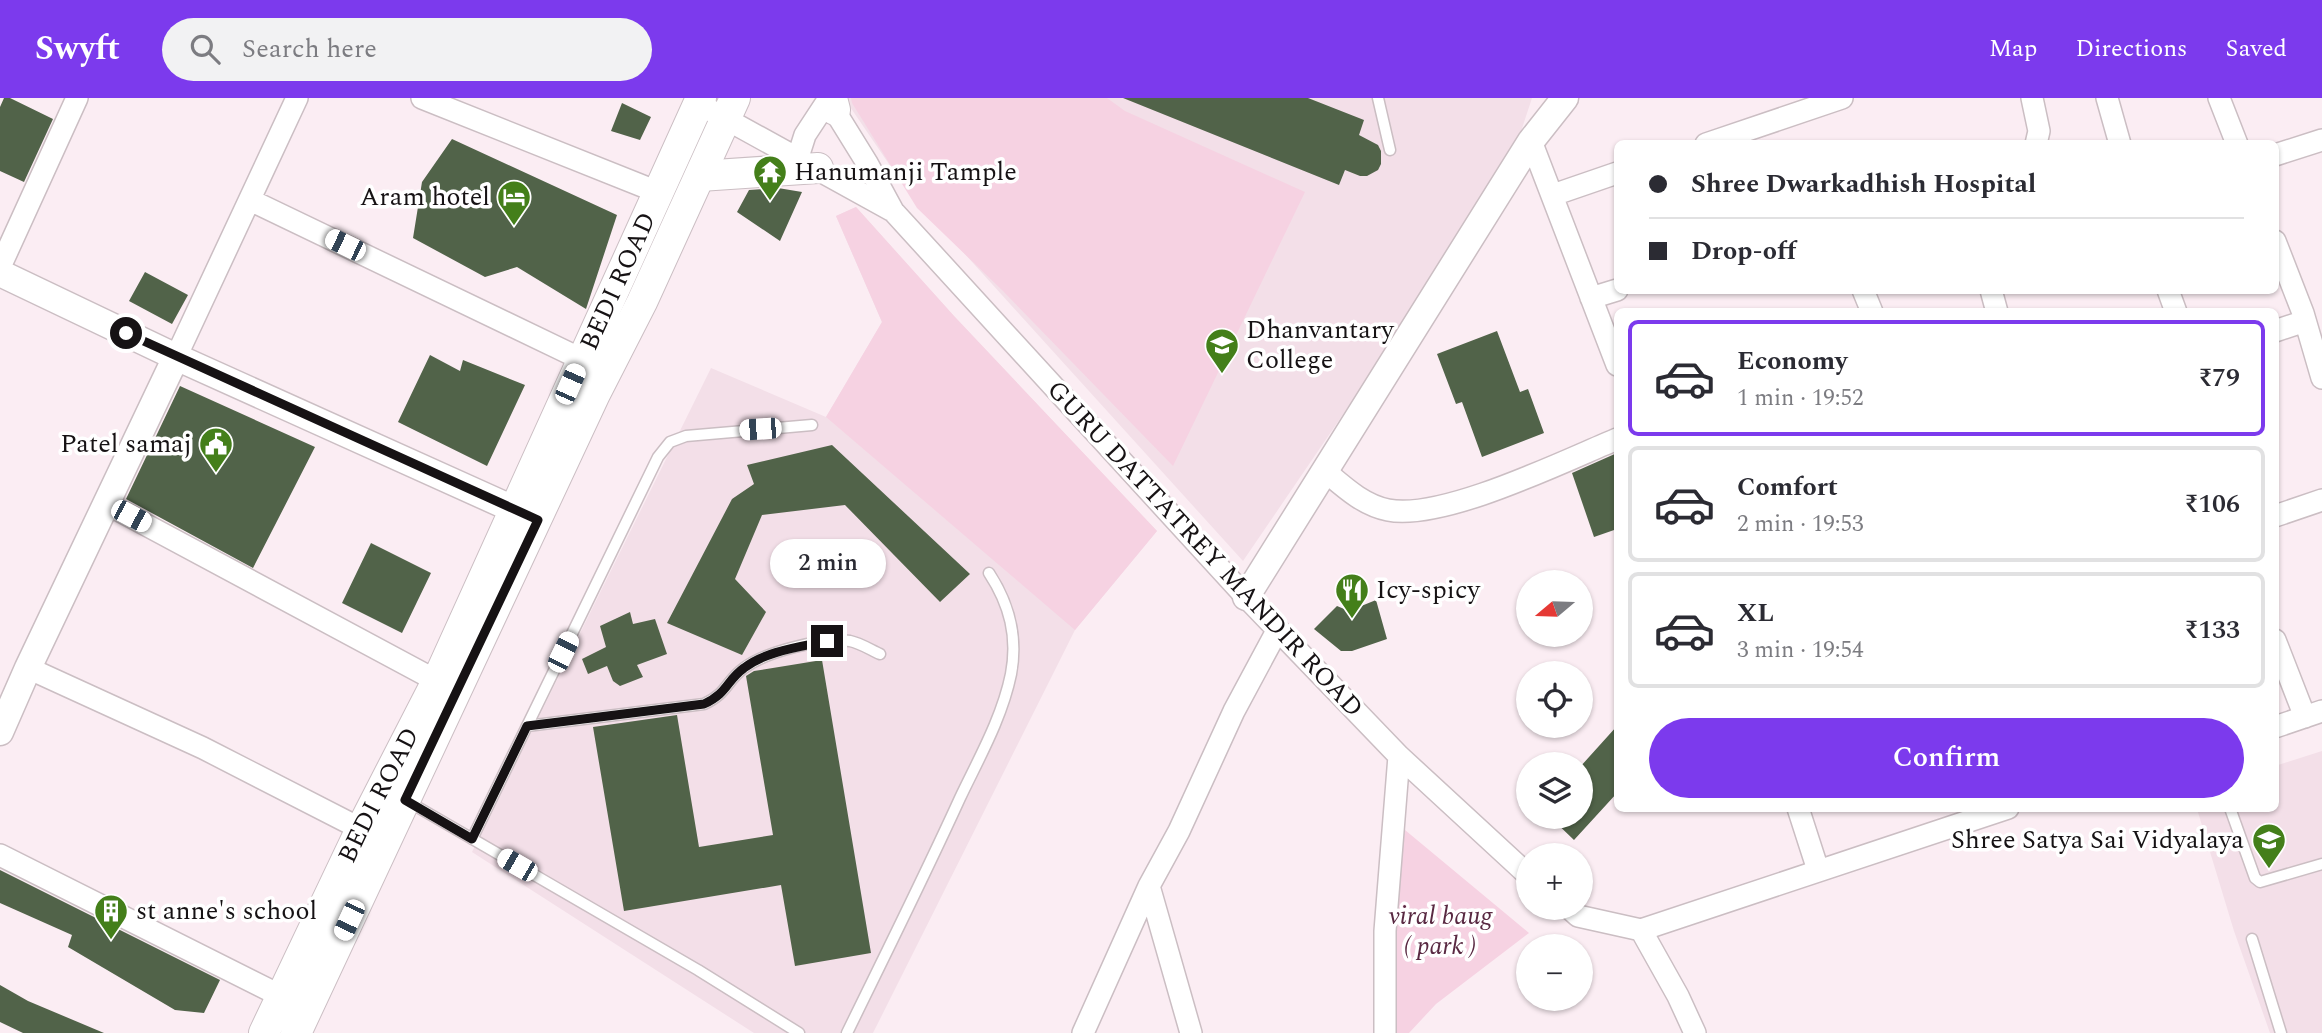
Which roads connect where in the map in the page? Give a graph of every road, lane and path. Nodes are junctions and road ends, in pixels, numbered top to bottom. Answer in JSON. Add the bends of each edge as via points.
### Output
{"nodes":[{"id":1,"x":78,"y":98,"type":"edge"},
{"id":2,"x":297,"y":98,"type":"edge"},
{"id":3,"x":422,"y":98,"type":"edge"},
{"id":4,"x":1378,"y":98,"type":"edge"},
{"id":5,"x":1565,"y":98,"type":"edge"},
{"id":6,"x":1842,"y":98,"type":"edge"},
{"id":7,"x":2032,"y":98,"type":"edge"},
{"id":8,"x":2108,"y":98,"type":"edge"},
{"id":9,"x":2219,"y":98,"type":"edge"},
{"id":10,"x":700,"y":101,"type":"edge"},
{"id":11,"x":831,"y":102,"type":"edge"},
{"id":12,"x":731,"y":108,"type":"edge"},
{"id":13,"x":1718,"y":140,"type":"edge"},
{"id":14,"x":2037,"y":140,"type":"edge"},
{"id":15,"x":2119,"y":140,"type":"edge"},
{"id":16,"x":2235,"y":140,"type":"edge"},
{"id":17,"x":2322,"y":140,"type":"edge"},
{"id":18,"x":1531,"y":141,"type":"junction"},
{"id":19,"x":1390,"y":150,"type":"dead end"},
{"id":20,"x":2279,"y":154,"type":"edge"},
{"id":21,"x":808,"y":162,"type":"junction"},
{"id":22,"x":1614,"y":174,"type":"edge"},
{"id":23,"x":700,"y":176,"type":"junction"},
{"id":24,"x":660,"y":193,"type":"junction"},
{"id":25,"x":1553,"y":195,"type":"junction"},
{"id":26,"x":250,"y":200,"type":"junction"},
{"id":27,"x":893,"y":211,"type":"junction"},
{"id":28,"x":2279,"y":252,"type":"edge"},
{"id":29,"x":0,"y":267,"type":"edge"},
{"id":30,"x":0,"y":273,"type":"edge"},
{"id":31,"x":1614,"y":291,"type":"edge"},
{"id":32,"x":1591,"y":298,"type":"junction"},
{"id":33,"x":2305,"y":321,"type":"junction"},
{"id":34,"x":2279,"y":330,"type":"edge"},
{"id":35,"x":176,"y":357,"type":"junction"},
{"id":36,"x":1614,"y":357,"type":"edge"},
{"id":37,"x":581,"y":359,"type":"junction"},
{"id":38,"x":2322,"y":379,"type":"edge"},
{"id":39,"x":812,"y":425,"type":"dead end"},
{"id":40,"x":1614,"y":440,"type":"edge"},
{"id":41,"x":1325,"y":471,"type":"junction"},
{"id":42,"x":2322,"y":500,"type":"edge"},
{"id":43,"x":107,"y":503,"type":"junction"},
{"id":44,"x":526,"y":515,"type":"junction"},
{"id":45,"x":2279,"y":515,"type":"edge"},
{"id":46,"x":989,"y":573,"type":"dead end"},
{"id":47,"x":1246,"y":597,"type":"junction"},
{"id":48,"x":1278,"y":629,"type":"junction"},
{"id":49,"x":2279,"y":648,"type":"edge"},
{"id":50,"x":880,"y":654,"type":"dead end"},
{"id":51,"x":28,"y":668,"type":"junction"},
{"id":52,"x":437,"y":681,"type":"junction"},
{"id":53,"x":2313,"y":714,"type":"edge"},
{"id":54,"x":527,"y":726,"type":"junction"},
{"id":55,"x":2279,"y":726,"type":"edge"},
{"id":56,"x":0,"y":732,"type":"edge"},
{"id":57,"x":1399,"y":756,"type":"junction"},
{"id":58,"x":405,"y":800,"type":"junction"},
{"id":59,"x":1799,"y":812,"type":"edge"},
{"id":60,"x":1984,"y":812,"type":"edge"},
{"id":61,"x":2231,"y":812,"type":"edge"},
{"id":62,"x":1955,"y":817,"type":"edge"},
{"id":63,"x":361,"y":829,"type":"junction"},
{"id":64,"x":472,"y":839,"type":"junction"},
{"id":65,"x":0,"y":855,"type":"edge"},
{"id":66,"x":1516,"y":864,"type":"edge"},
{"id":67,"x":2322,"y":864,"type":"edge"},
{"id":68,"x":1818,"y":870,"type":"junction"},
{"id":69,"x":1149,"y":886,"type":"junction"},
{"id":70,"x":1593,"y":917,"type":"edge"},
{"id":71,"x":1641,"y":930,"type":"junction"},
{"id":72,"x":2252,"y":939,"type":"dead end"},
{"id":73,"x":281,"y":996,"type":"junction"},
{"id":74,"x":278,"y":1031,"type":"edge"},
{"id":75,"x":799,"y":1033,"type":"edge"},
{"id":76,"x":847,"y":1033,"type":"edge"},
{"id":77,"x":1083,"y":1033,"type":"edge"},
{"id":78,"x":1191,"y":1033,"type":"edge"},
{"id":79,"x":1385,"y":1033,"type":"edge"},
{"id":80,"x":1695,"y":1033,"type":"edge"},
{"id":81,"x":2281,"y":1033,"type":"edge"}],
"edges":[{"from":1,"to":29,"type":"street"},
{"from":2,"to":26,"type":"street"},
{"from":3,"to":24,"type":"street"},
{"from":4,"to":19,"type":"lane"},
{"from":5,"to":18,"type":"street"},
{"from":6,"to":13,"type":"street"},
{"from":7,"to":14,"type":"street"},
{"from":8,"to":15,"type":"street"},
{"from":9,"to":16,"type":"street"},
{"from":10,"to":12,"type":"street","name":"GURU DATTATREY MANDIR ROAD"},
{"from":10,"to":24,"type":"main road","name":"BEDI ROAD"},
{"from":11,"to":21,"type":"street","via":[[805,135]]},
{"from":11,"to":27,"type":"street","name":"GURU DATTATREY MANDIR ROAD"},
{"from":12,"to":21,"type":"street","name":"GURU DATTATREY MANDIR ROAD"},
{"from":12,"to":23,"type":"main road","name":"BEDI ROAD"},
{"from":17,"to":20,"type":"street"},
{"from":18,"to":25,"type":"street"},
{"from":18,"to":41,"type":"street"},
{"from":21,"to":23,"type":"main road"},
{"from":21,"to":27,"type":"street","name":"GURU DATTATREY MANDIR ROAD"},
{"from":22,"to":25,"type":"street"},
{"from":23,"to":44,"type":"main road","name":"BEDI ROAD","via":[[595,394]]},
{"from":24,"to":37,"type":"main road","name":"BEDI ROAD"},
{"from":25,"to":32,"type":"street"},
{"from":26,"to":35,"type":"street"},
{"from":26,"to":37,"type":"street"},
{"from":27,"to":47,"type":"street","name":"GURU DATTATREY MANDIR ROAD"},
{"from":28,"to":33,"type":"street"},
{"from":30,"to":35,"type":"street"},
{"from":31,"to":32,"type":"street"},
{"from":32,"to":36,"type":"street"},
{"from":33,"to":34,"type":"street"},
{"from":33,"to":38,"type":"street"},
{"from":35,"to":43,"type":"street"},
{"from":35,"to":44,"type":"street"},
{"from":37,"to":44,"type":"main road","name":"BEDI ROAD"},
{"from":39,"to":54,"type":"lane","via":[[708,433],[670,442],[658,457]]},
{"from":40,"to":41,"type":"street","via":[[1463,501],[1424,510],[1389,510],[1359,499]]},
{"from":41,"to":47,"type":"street"},
{"from":42,"to":45,"type":"street"},
{"from":43,"to":51,"type":"street"},
{"from":43,"to":52,"type":"street"},
{"from":44,"to":52,"type":"main road","name":"BEDI ROAD"},
{"from":44,"to":58,"type":"main road","name":"BEDI ROAD"},
{"from":46,"to":76,"type":"lane","via":[[1010,614],[1014,635],[1011,673],[1001,709]]},
{"from":47,"to":48,"type":"street","name":"GURU DATTATREY MANDIR ROAD"},
{"from":48,"to":57,"type":"street","name":"GURU DATTATREY MANDIR ROAD"},
{"from":48,"to":69,"type":"street"},
{"from":49,"to":53,"type":"street"},
{"from":50,"to":54,"type":"lane","via":[[851,641],[827,641],[746,666],[726,690],[704,704]]},
{"from":51,"to":56,"type":"street"},
{"from":51,"to":63,"type":"street","via":[[203,748]]},
{"from":52,"to":63,"type":"main road","name":"BEDI ROAD"},
{"from":53,"to":55,"type":"street"},
{"from":54,"to":64,"type":"lane"},
{"from":57,"to":66,"type":"street","name":"GURU DATTATREY MANDIR ROAD"},
{"from":57,"to":79,"type":"street","via":[[1385,931]]},
{"from":58,"to":64,"type":"lane"},
{"from":58,"to":74,"type":"main road","name":"BEDI ROAD"},
{"from":59,"to":68,"type":"street"},
{"from":60,"to":62,"type":"street"},
{"from":61,"to":67,"type":"lane","via":[[2260,882]]},
{"from":62,"to":68,"type":"street"},
{"from":63,"to":73,"type":"main road","name":"BEDI ROAD"},
{"from":64,"to":75,"type":"lane"},
{"from":65,"to":73,"type":"street"},
{"from":68,"to":71,"type":"street"},
{"from":69,"to":77,"type":"street"},
{"from":69,"to":78,"type":"street"},
{"from":70,"to":71,"type":"street"},
{"from":71,"to":80,"type":"street"},
{"from":72,"to":81,"type":"lane"},
{"from":73,"to":74,"type":"main road","name":"BEDI ROAD"}]}
